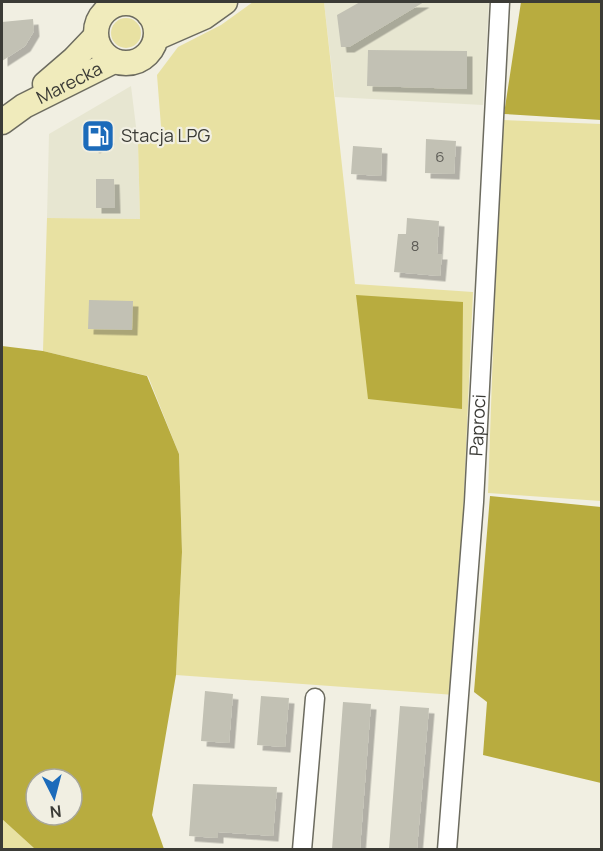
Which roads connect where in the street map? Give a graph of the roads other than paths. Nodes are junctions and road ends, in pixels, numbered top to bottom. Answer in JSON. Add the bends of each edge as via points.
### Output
{"nodes":[{"id":1,"x":195,"y":2,"type":"edge"},
{"id":2,"x":225,"y":2,"type":"edge"},
{"id":3,"x":500,"y":2,"type":"edge"},
{"id":4,"x":110,"y":4,"type":"edge"},
{"id":5,"x":141,"y":7,"type":"edge"},
{"id":6,"x":95,"y":37,"type":"junction"},
{"id":7,"x":156,"y":38,"type":"junction"},
{"id":8,"x":114,"y":61,"type":"junction"},
{"id":9,"x":24,"y":106,"type":"junction"},
{"id":10,"x":2,"y":122,"type":"edge"},
{"id":11,"x":315,"y":698,"type":"dead end"},
{"id":12,"x":302,"y":849,"type":"edge"},
{"id":13,"x":447,"y":849,"type":"edge"}],
"edges":[{"from":1,"to":5,"type":"street"},
{"from":2,"to":7,"type":"street","via":[[204,17]]},
{"from":3,"to":13,"type":"street","name":"Paproci","via":[[474,502]]},
{"from":4,"to":5,"type":"street"},
{"from":4,"to":6,"type":"street","via":[[100,16]]},
{"from":5,"to":7,"type":"street","via":[[154,21]]},
{"from":6,"to":8,"type":"street","via":[[101,51]]},
{"from":6,"to":9,"type":"street","name":"Marecka"},
{"from":7,"to":8,"type":"street","via":[[140,60]]},
{"from":8,"to":9,"type":"street","name":"Marecka"},
{"from":9,"to":10,"type":"street","name":"Marecka"},
{"from":11,"to":12,"type":"street"}]}
